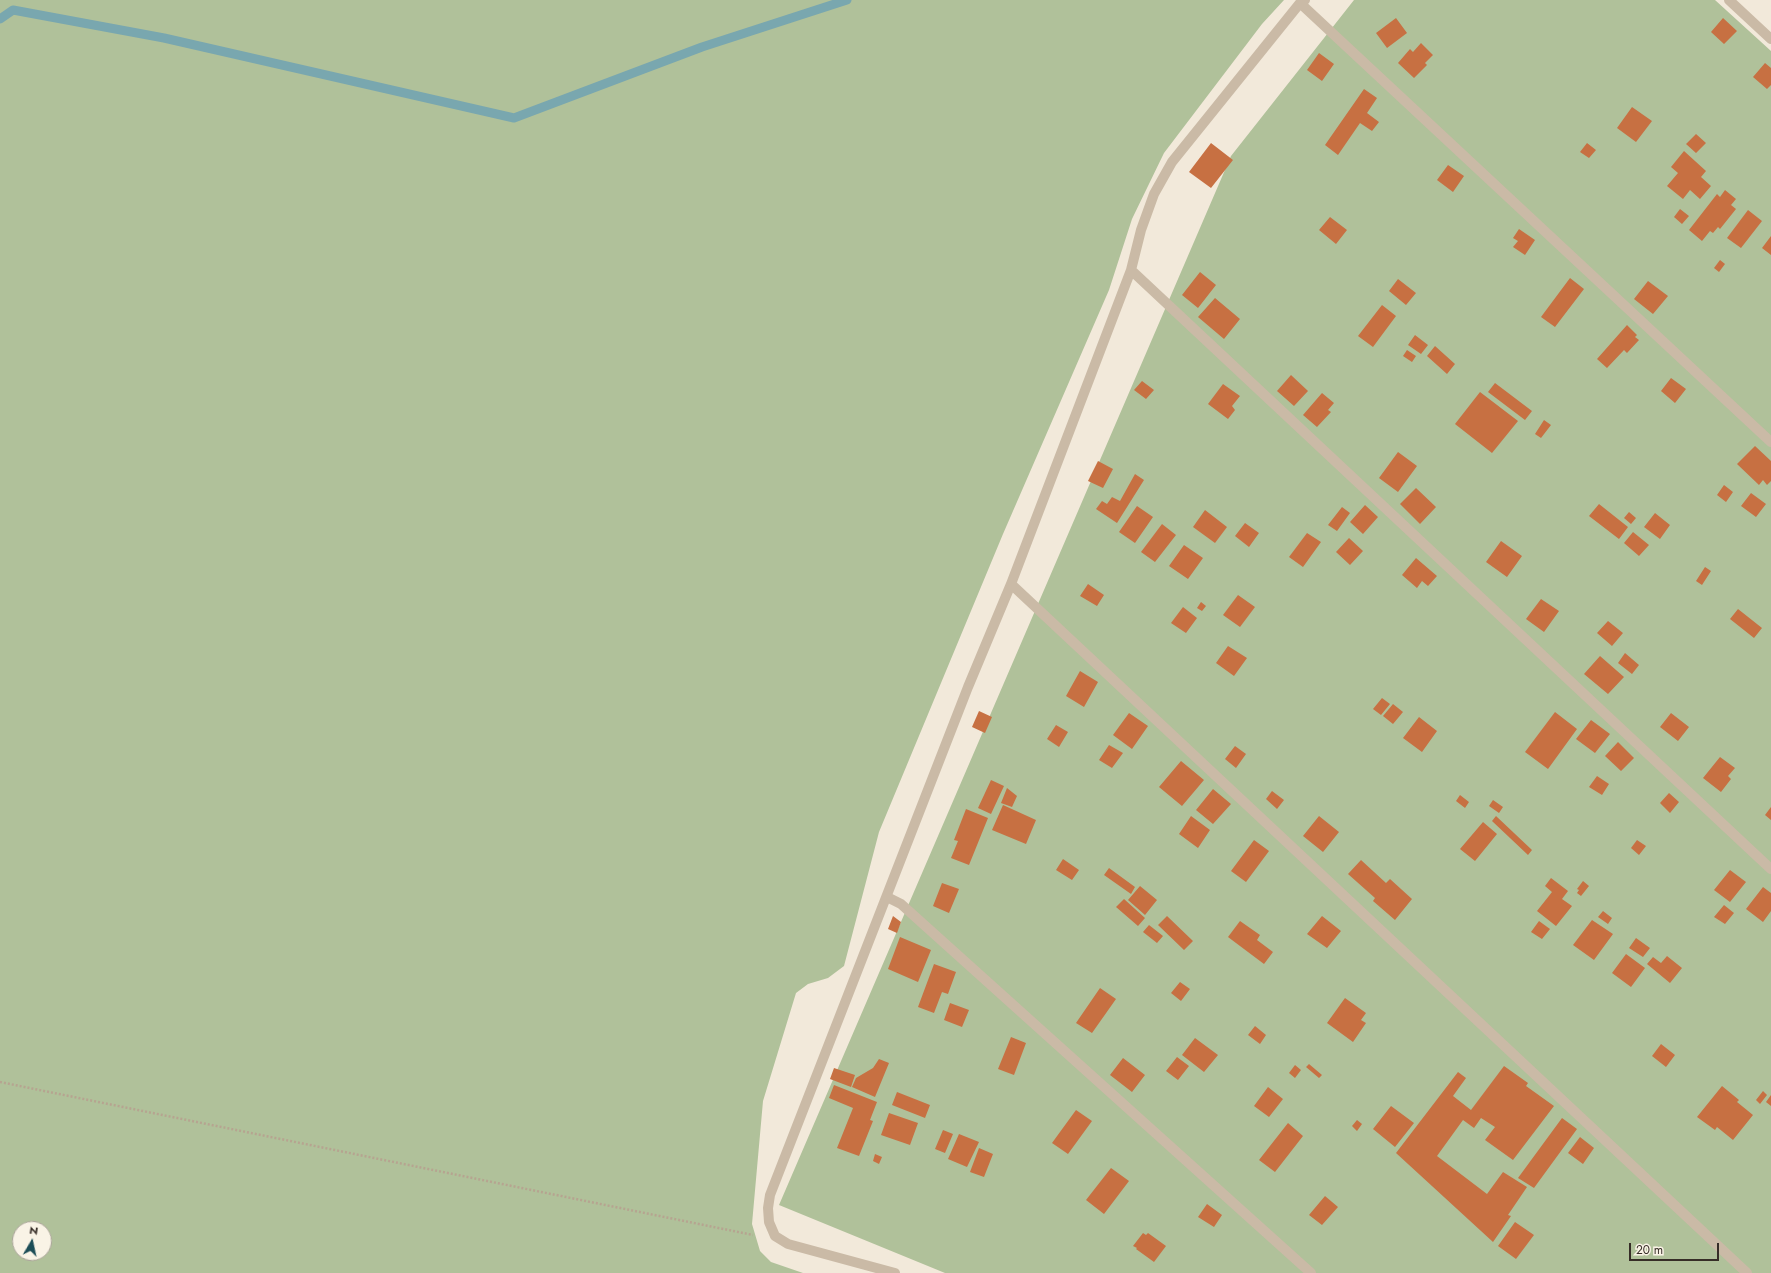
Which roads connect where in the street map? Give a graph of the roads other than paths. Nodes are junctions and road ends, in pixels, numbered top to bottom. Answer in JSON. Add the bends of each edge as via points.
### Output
{"nodes":[{"id":1,"x":1729,"y":0,"type":"edge"},
{"id":2,"x":1303,"y":1,"type":"edge"},
{"id":3,"x":1771,"y":39,"type":"edge"},
{"id":4,"x":1131,"y":270,"type":"junction"},
{"id":5,"x":1771,"y":442,"type":"edge"},
{"id":6,"x":1011,"y":584,"type":"junction"},
{"id":7,"x":1771,"y":869,"type":"edge"},
{"id":8,"x":887,"y":897,"type":"junction"},
{"id":9,"x":895,"y":1273,"type":"edge"},
{"id":10,"x":1311,"y":1273,"type":"edge"},
{"id":11,"x":1747,"y":1273,"type":"edge"}],
"edges":[{"from":1,"to":3,"type":"lane"},
{"from":2,"to":4,"type":"lane","via":[[1172,162],[1154,194],[1141,230]]},
{"from":2,"to":5,"type":"lane"},
{"from":4,"to":6,"type":"lane"},
{"from":4,"to":7,"type":"lane"},
{"from":6,"to":8,"type":"lane","via":[[968,687]]},
{"from":6,"to":11,"type":"lane"},
{"from":8,"to":9,"type":"lane","via":[[770,1195],[768,1208],[769,1222],[775,1236],[788,1244]]},
{"from":8,"to":10,"type":"lane","via":[[901,904]]}]}
